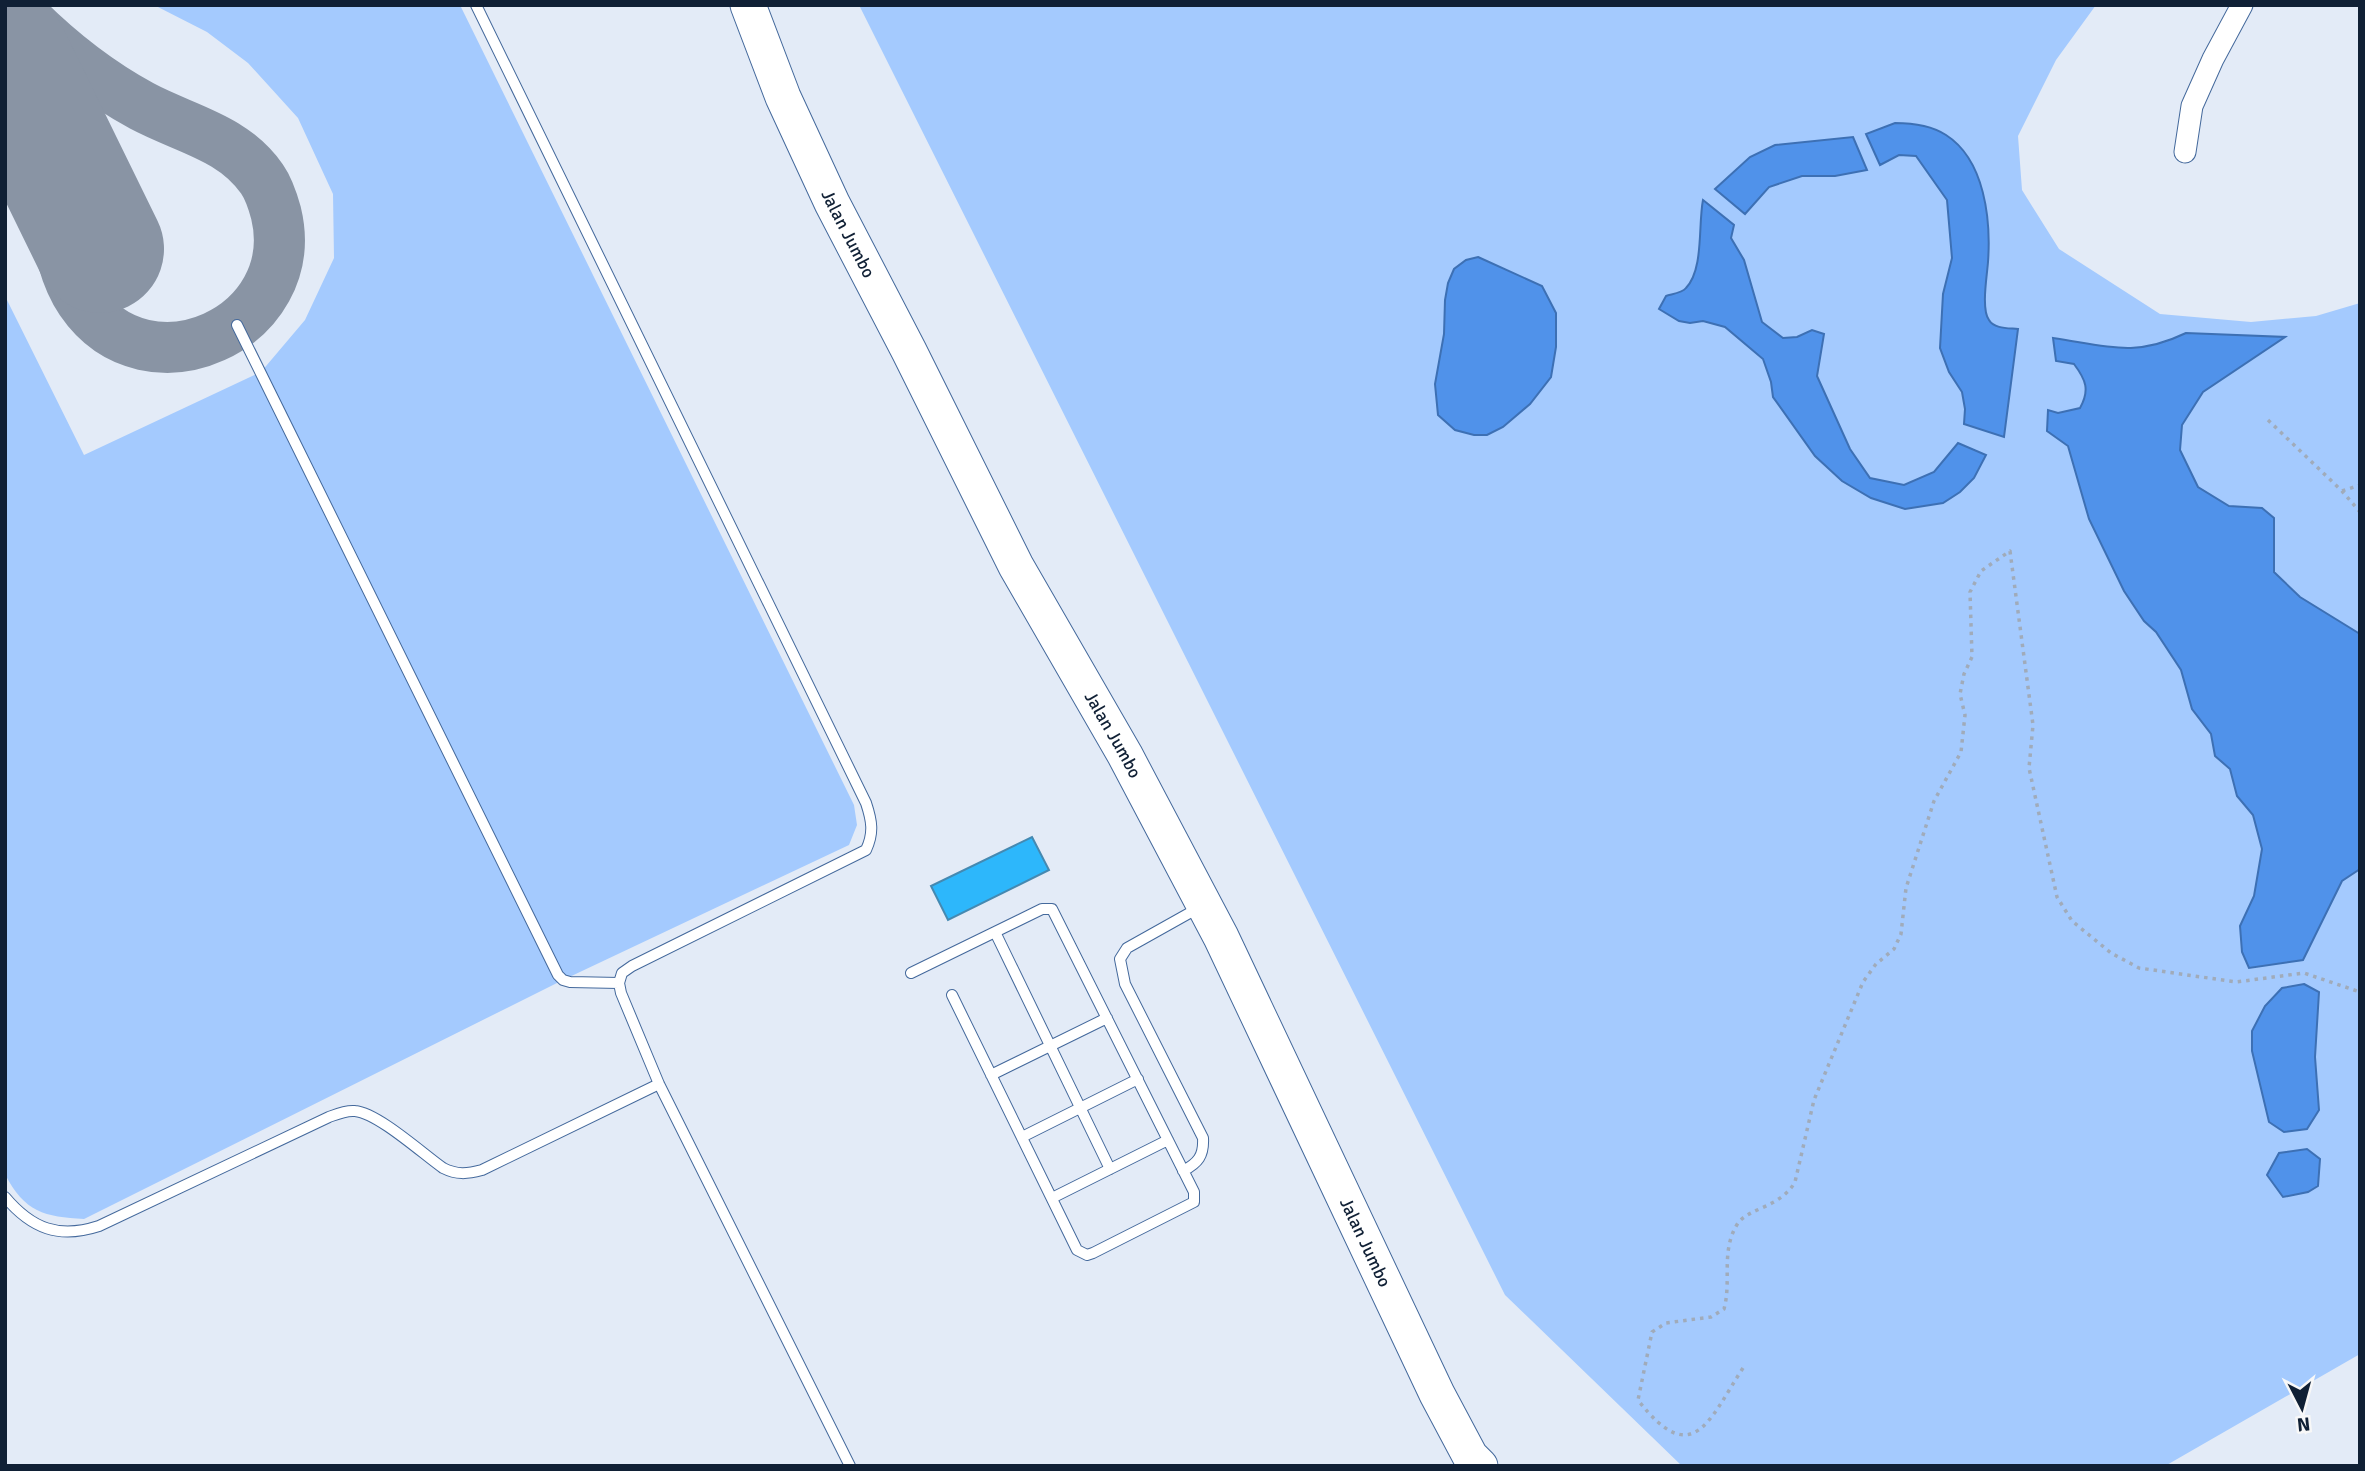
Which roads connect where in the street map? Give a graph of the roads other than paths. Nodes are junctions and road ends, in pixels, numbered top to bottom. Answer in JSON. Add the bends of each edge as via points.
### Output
{"nodes":[{"id":1,"x":476,"y":5,"type":"edge"},
{"id":2,"x":748,"y":5,"type":"edge"},
{"id":3,"x":2242,"y":5,"type":"edge"},
{"id":4,"x":2185,"y":152,"type":"dead end"},
{"id":5,"x":237,"y":325,"type":"dead end"},
{"id":6,"x":1204,"y":905,"type":"junction"},
{"id":7,"x":995,"y":932,"type":"junction"},
{"id":8,"x":911,"y":974,"type":"dead end"},
{"id":9,"x":619,"y":983,"type":"junction"},
{"id":10,"x":953,"y":995,"type":"dead end"},
{"id":11,"x":1108,"y":1018,"type":"junction"},
{"id":12,"x":1049,"y":1046,"type":"junction"},
{"id":13,"x":991,"y":1075,"type":"junction"},
{"id":14,"x":1138,"y":1079,"type":"junction"},
{"id":15,"x":659,"y":1084,"type":"junction"},
{"id":16,"x":1080,"y":1108,"type":"junction"},
{"id":17,"x":1022,"y":1137,"type":"junction"},
{"id":18,"x":1168,"y":1140,"type":"junction"},
{"id":19,"x":1110,"y":1169,"type":"junction"},
{"id":20,"x":1183,"y":1171,"type":"junction"},
{"id":21,"x":5,"y":1197,"type":"edge"},
{"id":22,"x":1052,"y":1198,"type":"junction"},
{"id":23,"x":850,"y":1466,"type":"edge"},
{"id":24,"x":1480,"y":1466,"type":"edge"}],
"edges":[{"from":1,"to":9,"type":"lane","via":[[872,822],[866,850],[632,966],[622,973]]},
{"from":2,"to":6,"type":"main road","name":"Jalan Jumbo","via":[[783,97],[832,204],[1016,566],[1125,755]]},
{"from":3,"to":4,"type":"street","via":[[2192,106]]},
{"from":5,"to":9,"type":"lane","via":[[558,975],[570,982]]},
{"from":6,"to":20,"type":"lane","via":[[1127,948],[1120,959],[1125,984],[1203,1138],[1200,1159]]},
{"from":6,"to":24,"type":"main road","name":"Jalan Jumbo","via":[[1437,1394]]},
{"from":7,"to":8,"type":"lane"},
{"from":7,"to":11,"type":"lane","via":[[1042,909],[1052,909]]},
{"from":7,"to":12,"type":"lane"},
{"from":9,"to":15,"type":"lane"},
{"from":10,"to":13,"type":"lane"},
{"from":11,"to":12,"type":"lane"},
{"from":11,"to":14,"type":"lane"},
{"from":12,"to":13,"type":"lane"},
{"from":12,"to":16,"type":"lane"},
{"from":13,"to":17,"type":"lane"},
{"from":14,"to":16,"type":"lane"},
{"from":14,"to":18,"type":"lane"},
{"from":15,"to":21,"type":"lane","via":[[466,1174],[443,1168],[382,1123],[355,1111],[342,1112],[80,1232],[63,1233],[41,1226],[20,1215]]},
{"from":15,"to":23,"type":"lane"},
{"from":16,"to":17,"type":"lane"},
{"from":16,"to":19,"type":"lane"},
{"from":17,"to":22,"type":"lane"},
{"from":18,"to":19,"type":"lane"},
{"from":18,"to":20,"type":"lane"},
{"from":19,"to":22,"type":"lane"},
{"from":20,"to":22,"type":"lane","via":[[1194,1192],[1191,1205],[1087,1255],[1077,1250]]}]}
